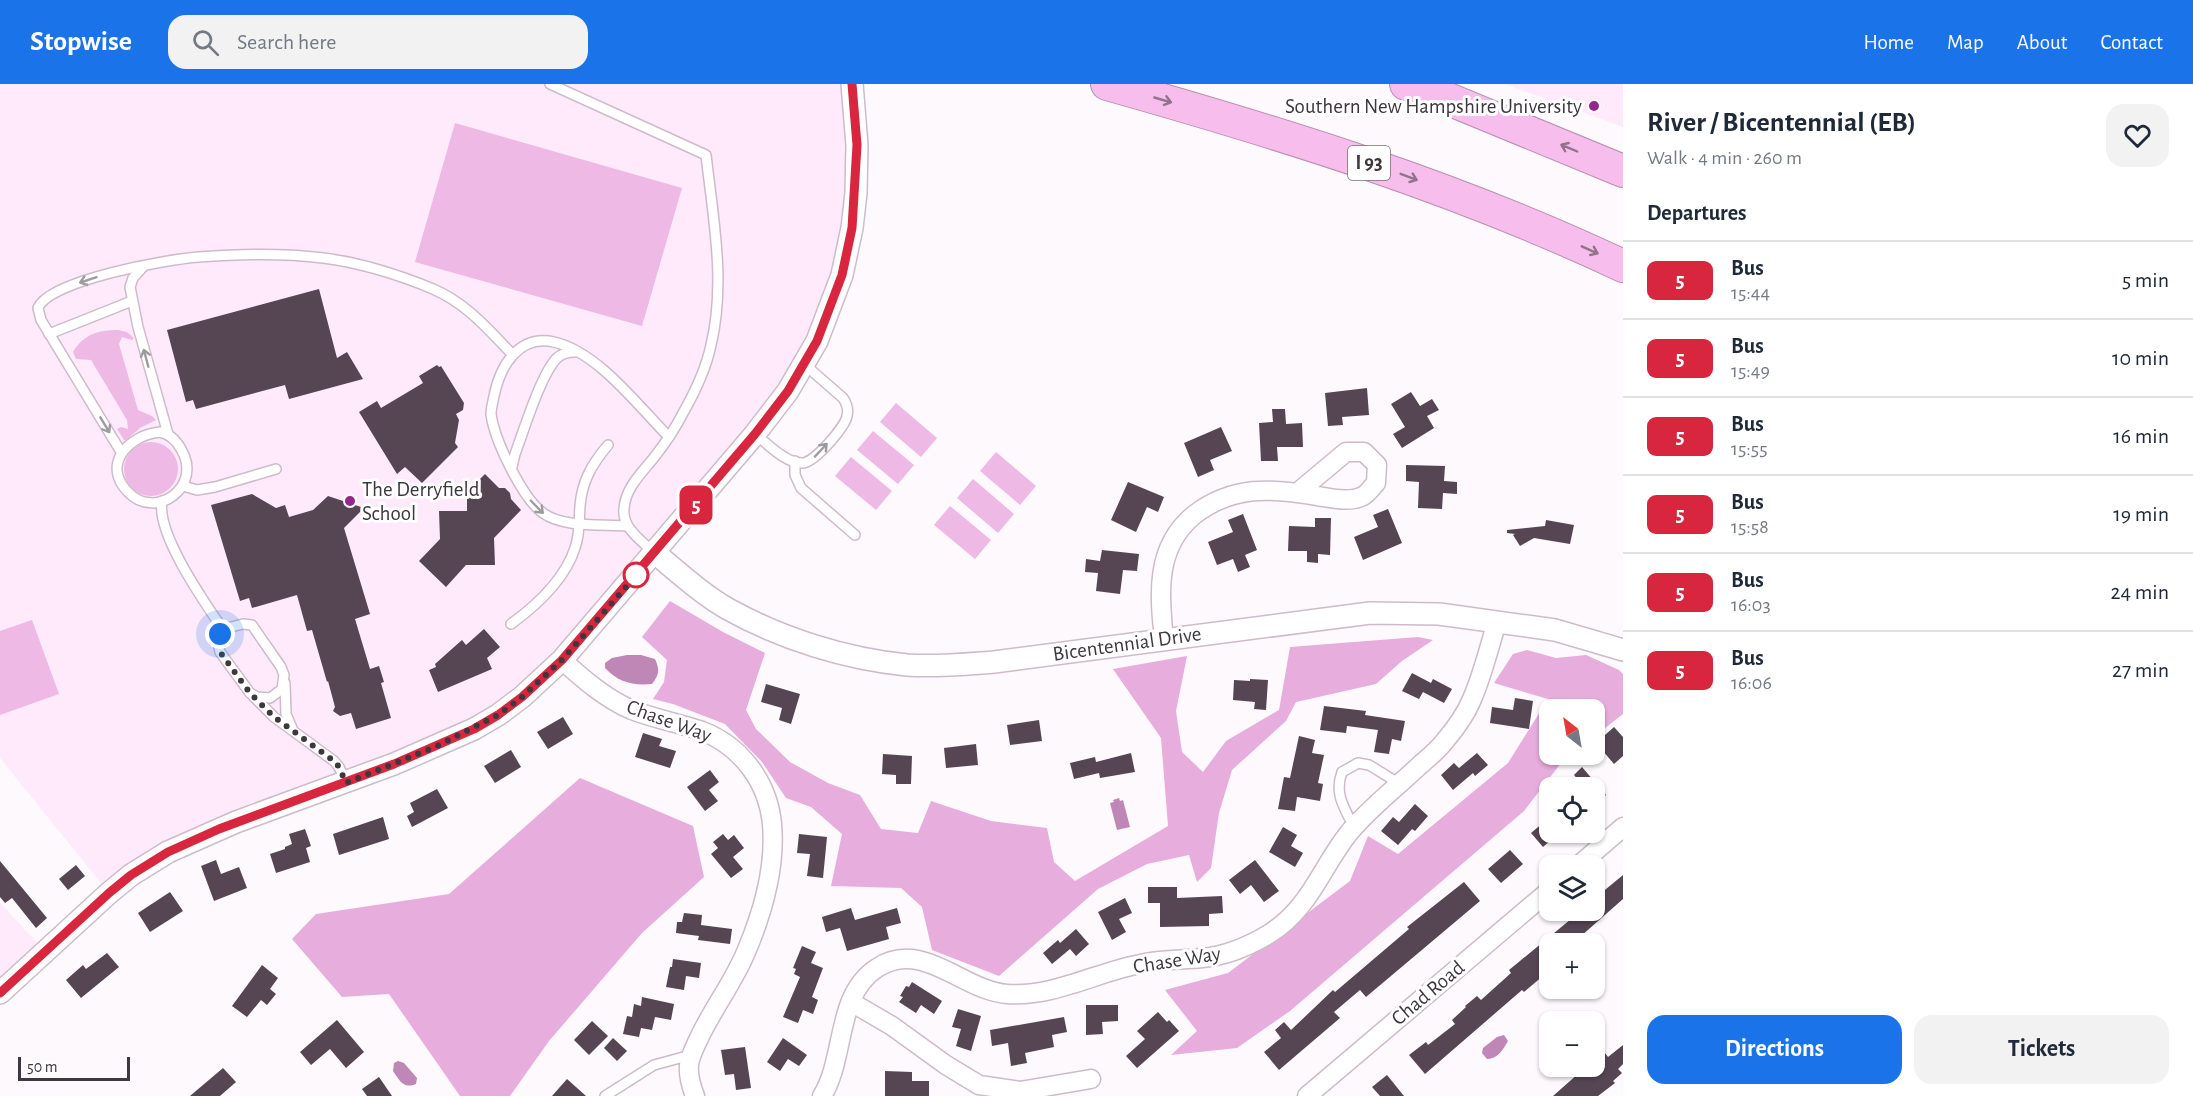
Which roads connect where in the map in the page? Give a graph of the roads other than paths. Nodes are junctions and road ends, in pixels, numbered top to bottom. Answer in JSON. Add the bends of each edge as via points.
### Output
{"nodes":[{"id":1,"x":550,"y":84,"type":"edge"},
{"id":2,"x":1107,"y":84,"type":"edge"},
{"id":3,"x":1406,"y":84,"type":"edge"},
{"id":4,"x":852,"y":86,"type":"edge"},
{"id":5,"x":1623,"y":171,"type":"edge"},
{"id":6,"x":145,"y":266,"type":"junction"},
{"id":7,"x":1623,"y":266,"type":"edge"},
{"id":8,"x":132,"y":301,"type":"junction"},
{"id":9,"x":49,"y":334,"type":"junction"},
{"id":10,"x":578,"y":352,"type":"junction"},
{"id":11,"x":513,"y":355,"type":"junction"},
{"id":12,"x":804,"y":364,"type":"junction"},
{"id":13,"x":168,"y":434,"type":"junction"},
{"id":14,"x":755,"y":434,"type":"junction"},
{"id":15,"x":669,"y":437,"type":"junction"},
{"id":16,"x":608,"y":445,"type":"dead end"},
{"id":17,"x":121,"y":452,"type":"junction"},
{"id":18,"x":795,"y":461,"type":"junction"},
{"id":19,"x":512,"y":467,"type":"junction"},
{"id":20,"x":276,"y":469,"type":"dead end"},
{"id":21,"x":183,"y":486,"type":"junction"},
{"id":22,"x":1297,"y":493,"type":"dead end"},
{"id":23,"x":162,"y":501,"type":"junction"},
{"id":24,"x":579,"y":523,"type":"junction"},
{"id":25,"x":627,"y":526,"type":"junction"},
{"id":26,"x":855,"y":535,"type":"dead end"},
{"id":27,"x":655,"y":553,"type":"junction"},
{"id":28,"x":1497,"y":621,"type":"junction"},
{"id":29,"x":511,"y":624,"type":"dead end"},
{"id":30,"x":224,"y":631,"type":"junction"},
{"id":31,"x":1164,"y":639,"type":"junction"},
{"id":32,"x":1623,"y":650,"type":"edge"},
{"id":33,"x":562,"y":660,"type":"junction"},
{"id":34,"x":284,"y":675,"type":"junction"},
{"id":35,"x":250,"y":693,"type":"junction"},
{"id":36,"x":294,"y":733,"type":"junction"},
{"id":37,"x":346,"y":783,"type":"junction"},
{"id":38,"x":1400,"y":784,"type":"junction"},
{"id":39,"x":1354,"y":827,"type":"junction"},
{"id":40,"x":1623,"y":827,"type":"edge"},
{"id":41,"x":1591,"y":855,"type":"edge"},
{"id":42,"x":1539,"y":900,"type":"edge"},
{"id":43,"x":1,"y":989,"type":"edge"},
{"id":44,"x":851,"y":1002,"type":"junction"},
{"id":45,"x":691,"y":1055,"type":"junction"},
{"id":46,"x":1091,"y":1079,"type":"dead end"},
{"id":47,"x":1330,"y":1089,"type":"edge"},
{"id":48,"x":605,"y":1096,"type":"edge"},
{"id":49,"x":695,"y":1096,"type":"edge"},
{"id":50,"x":822,"y":1096,"type":"edge"},
{"id":51,"x":1307,"y":1096,"type":"edge"}],
"edges":[{"from":1,"to":15,"type":"lane","via":[[706,155],[717,263],[716,315],[711,346],[699,380]]},
{"from":2,"to":7,"type":"highway","number":"I 93","one_way":true,"via":[[1399,173],[1520,219]]},
{"from":5,"to":3,"type":"highway","one_way":true},
{"from":4,"to":12,"type":"street","via":[[857,145],[852,228],[831,308]]},
{"from":6,"to":8,"type":"lane","via":[[130,287]]},
{"from":6,"to":9,"type":"lane","one_way":true,"via":[[108,273],[43,299],[38,313]]},
{"from":6,"to":11,"type":"lane","via":[[198,257],[270,255],[348,261],[453,299],[475,315]]},
{"from":8,"to":9,"type":"lane"},
{"from":13,"to":8,"type":"lane","one_way":true},
{"from":9,"to":17,"type":"lane","one_way":true},
{"from":10,"to":11,"type":"lane","via":[[553,342],[536,342]]},
{"from":10,"to":15,"type":"lane","via":[[614,380]]},
{"from":10,"to":19,"type":"lane","via":[[559,356],[546,374]]},
{"from":11,"to":19,"type":"lane","via":[[498,376],[491,411],[494,432]]},
{"from":12,"to":14,"type":"street"},
{"from":18,"to":12,"type":"lane","one_way":true,"via":[[803,463],[818,454],[846,422],[848,414],[838,392]]},
{"from":13,"to":17,"type":"lane","via":[[151,433]]},
{"from":13,"to":21,"type":"lane","via":[[186,458],[188,477]]},
{"from":14,"to":18,"type":"lane"},
{"from":14,"to":27,"type":"street"},
{"from":15,"to":25,"type":"lane","via":[[630,488],[623,510]]},
{"from":16,"to":24,"type":"lane","via":[[585,480]]},
{"from":17,"to":23,"type":"lane","via":[[117,468],[126,490],[141,501]]},
{"from":18,"to":26,"type":"lane","via":[[795,475],[801,488]]},
{"from":19,"to":24,"type":"lane","one_way":true,"via":[[518,483],[537,509],[556,521]]},
{"from":20,"to":21,"type":"lane","via":[[214,487],[197,490]]},
{"from":21,"to":23,"type":"lane"},
{"from":22,"to":31,"type":"street","via":[[1237,493],[1205,507],[1180,530],[1170,545],[1160,577]]},
{"from":23,"to":30,"type":"lane","via":[[160,511],[166,535]]},
{"from":24,"to":25,"type":"lane"},
{"from":24,"to":29,"type":"lane","via":[[576,546],[563,571]]},
{"from":25,"to":27,"type":"lane"},
{"from":27,"to":31,"type":"street","name":"Bicentennial Drive","via":[[729,609],[793,638],[872,660],[909,665],[983,663]]},
{"from":27,"to":33,"type":"street"},
{"from":28,"to":31,"type":"street","name":"Bicentennial Drive","via":[[1439,614],[1370,613]]},
{"from":28,"to":32,"type":"street","name":"Bicentennial Drive","via":[[1554,630]]},
{"from":28,"to":38,"type":"street","name":"Chase Way","via":[[1473,699],[1463,716],[1443,744]]},
{"from":30,"to":34,"type":"lane","via":[[238,624],[252,625]]},
{"from":30,"to":35,"type":"lane","via":[[218,643],[220,652]]},
{"from":33,"to":37,"type":"street","via":[[498,715],[435,747]]},
{"from":33,"to":45,"type":"street","name":"Chase Way","via":[[624,706],[717,738],[745,760],[766,798],[773,840],[762,910],[745,954]]},
{"from":34,"to":35,"type":"lane","via":[[282,688],[275,695],[266,699]]},
{"from":34,"to":36,"type":"lane","via":[[286,714]]},
{"from":35,"to":36,"type":"lane"},
{"from":36,"to":37,"type":"lane","via":[[334,761]]},
{"from":37,"to":43,"type":"street","via":[[219,829],[168,852],[109,893]]},
{"from":38,"to":39,"type":"street","name":"Chase Way"},
{"from":38,"to":39,"type":"lane","via":[[1369,765],[1358,763],[1342,772],[1340,799]]},
{"from":39,"to":44,"type":"street","name":"Chase Way","via":[[1296,912],[1269,934],[1222,954],[1146,962],[1034,994],[1003,994],[949,970],[916,960],[898,960],[879,966],[864,978]]},
{"from":40,"to":41,"type":"street"},
{"from":42,"to":47,"type":"street","name":"Chad Road"},
{"from":44,"to":46,"type":"street","via":[[979,1085],[1020,1091]]},
{"from":44,"to":50,"type":"street","name":"Chase Way"},
{"from":45,"to":48,"type":"lane","via":[[654,1065]]},
{"from":45,"to":49,"type":"street","name":"Chase Way","via":[[690,1083]]},
{"from":47,"to":51,"type":"street","name":"Chad Road"}]}
